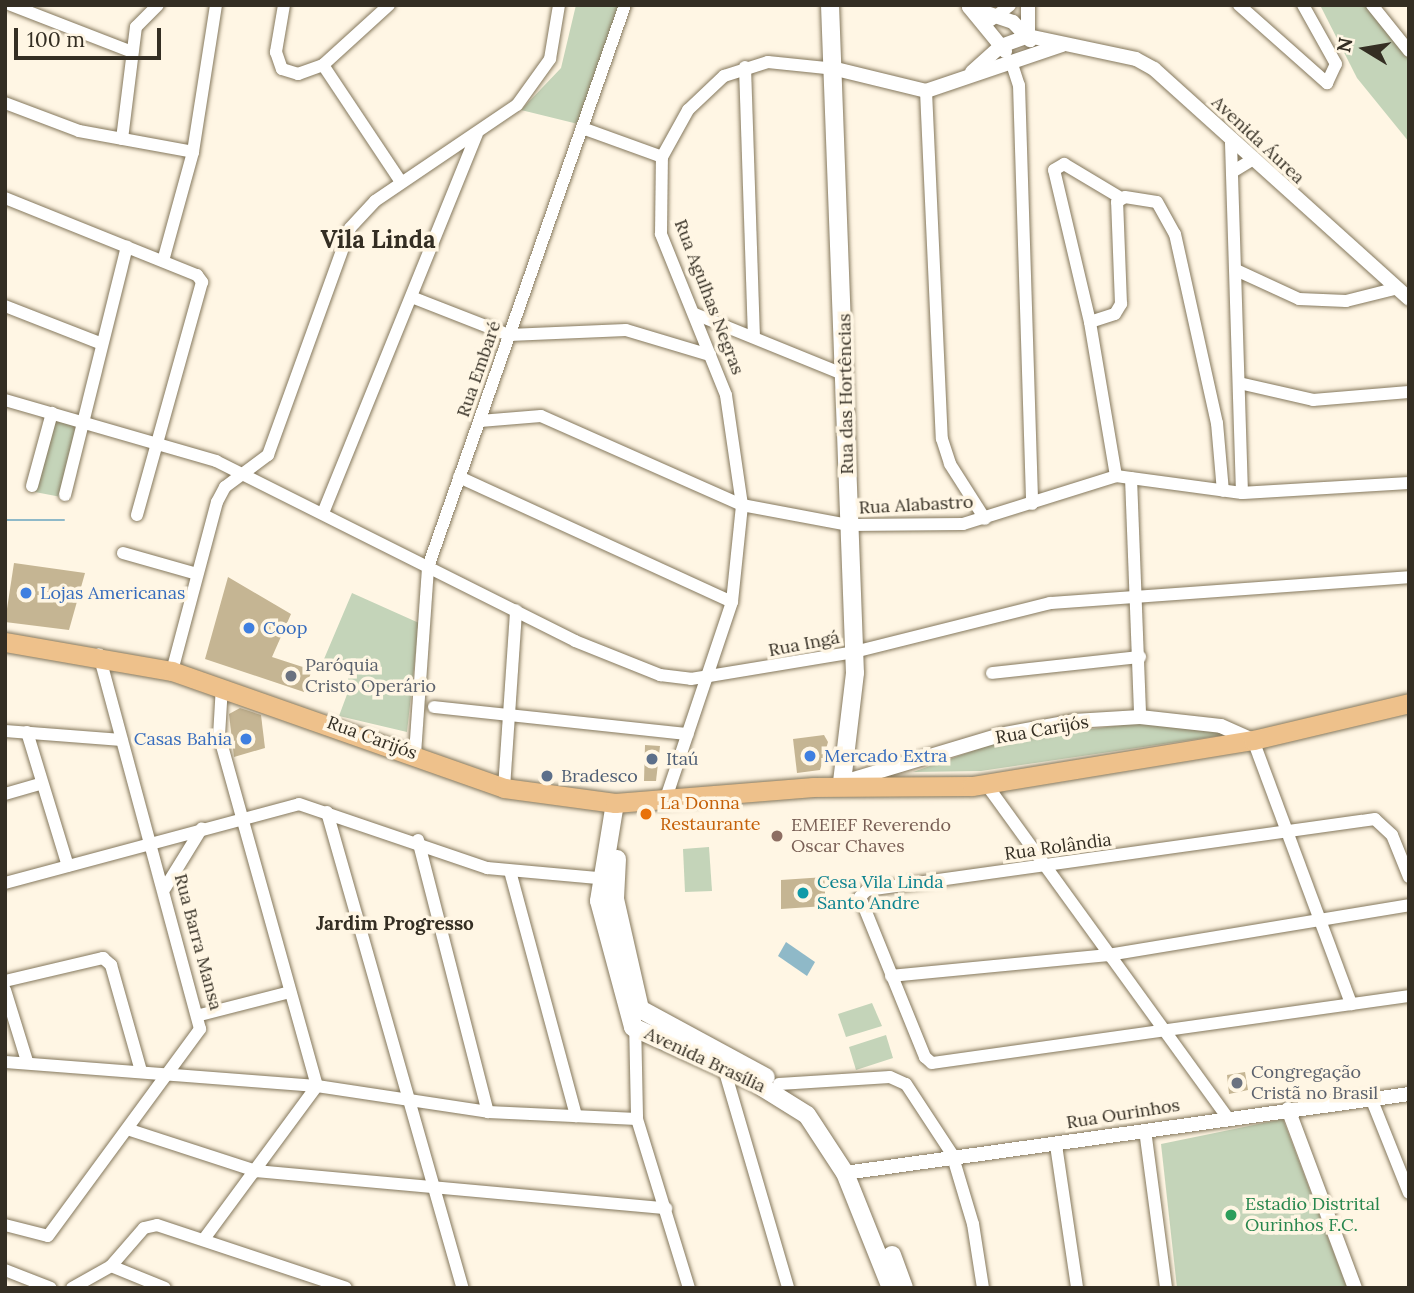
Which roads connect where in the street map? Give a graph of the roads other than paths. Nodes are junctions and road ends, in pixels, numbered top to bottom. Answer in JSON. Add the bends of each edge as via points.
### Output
{"nodes":[{"id":1,"x":11,"y":5,"type":"edge"},
{"id":2,"x":158,"y":5,"type":"edge"},
{"id":3,"x":216,"y":5,"type":"edge"},
{"id":4,"x":284,"y":5,"type":"edge"},
{"id":5,"x":389,"y":5,"type":"edge"},
{"id":6,"x":559,"y":5,"type":"edge"},
{"id":7,"x":625,"y":5,"type":"edge"},
{"id":8,"x":830,"y":5,"type":"edge"},
{"id":9,"x":1010,"y":5,"type":"edge"},
{"id":10,"x":1028,"y":5,"type":"edge"},
{"id":11,"x":1239,"y":5,"type":"edge"},
{"id":12,"x":1303,"y":5,"type":"edge"},
{"id":13,"x":1372,"y":5,"type":"edge"},
{"id":14,"x":969,"y":6,"type":"edge"},
{"id":15,"x":994,"y":17,"type":"junction"},
{"id":16,"x":982,"y":29,"type":"junction"},
{"id":17,"x":1028,"y":36,"type":"junction"},
{"id":18,"x":1063,"y":45,"type":"junction"},
{"id":19,"x":1001,"y":46,"type":"junction"},
{"id":20,"x":1409,"y":51,"type":"edge"},
{"id":21,"x":132,"y":52,"type":"junction"},
{"id":22,"x":1030,"y":55,"type":"junction"},
{"id":23,"x":1011,"y":61,"type":"junction"},
{"id":24,"x":323,"y":65,"type":"junction"},
{"id":25,"x":745,"y":66,"type":"junction"},
{"id":26,"x":836,"y":69,"type":"junction"},
{"id":27,"x":972,"y":72,"type":"junction"},
{"id":28,"x":1019,"y":85,"type":"junction"},
{"id":29,"x":926,"y":91,"type":"junction"},
{"id":30,"x":5,"y":103,"type":"edge"},
{"id":31,"x":582,"y":128,"type":"junction"},
{"id":32,"x":477,"y":134,"type":"junction"},
{"id":33,"x":121,"y":139,"type":"junction"},
{"id":34,"x":1231,"y":143,"type":"junction"},
{"id":35,"x":193,"y":152,"type":"junction"},
{"id":36,"x":662,"y":157,"type":"junction"},
{"id":37,"x":1250,"y":162,"type":"junction"},
{"id":38,"x":1232,"y":172,"type":"junction"},
{"id":39,"x":401,"y":182,"type":"junction"},
{"id":40,"x":5,"y":198,"type":"edge"},
{"id":41,"x":1121,"y":198,"type":"junction"},
{"id":42,"x":127,"y":247,"type":"junction"},
{"id":43,"x":163,"y":261,"type":"junction"},
{"id":44,"x":1236,"y":271,"type":"junction"},
{"id":45,"x":1394,"y":289,"type":"junction"},
{"id":46,"x":414,"y":298,"type":"junction"},
{"id":47,"x":1409,"y":299,"type":"edge"},
{"id":48,"x":5,"y":306,"type":"edge"},
{"id":49,"x":695,"y":314,"type":"junction"},
{"id":50,"x":1090,"y":322,"type":"junction"},
{"id":51,"x":754,"y":334,"type":"junction"},
{"id":52,"x":509,"y":335,"type":"junction"},
{"id":53,"x":100,"y":343,"type":"junction"},
{"id":54,"x":710,"y":355,"type":"junction"},
{"id":55,"x":843,"y":374,"type":"junction"},
{"id":56,"x":1239,"y":383,"type":"junction"},
{"id":57,"x":1409,"y":392,"type":"edge"},
{"id":58,"x":5,"y":400,"type":"edge"},
{"id":59,"x":52,"y":413,"type":"junction"},
{"id":60,"x":81,"y":421,"type":"junction"},
{"id":61,"x":480,"y":421,"type":"junction"},
{"id":62,"x":157,"y":443,"type":"junction"},
{"id":63,"x":245,"y":474,"type":"junction"},
{"id":64,"x":1116,"y":476,"type":"junction"},
{"id":65,"x":459,"y":477,"type":"junction"},
{"id":66,"x":1131,"y":478,"type":"junction"},
{"id":67,"x":1409,"y":483,"type":"edge"},
{"id":68,"x":32,"y":486,"type":"dead end"},
{"id":69,"x":1223,"y":491,"type":"junction"},
{"id":70,"x":1242,"y":493,"type":"junction"},
{"id":71,"x":65,"y":495,"type":"dead end"},
{"id":72,"x":1032,"y":504,"type":"junction"},
{"id":73,"x":742,"y":505,"type":"junction"},
{"id":74,"x":323,"y":513,"type":"junction"},
{"id":75,"x":138,"y":515,"type":"dead end"},
{"id":76,"x":985,"y":519,"type":"junction"},
{"id":77,"x":849,"y":525,"type":"junction"},
{"id":78,"x":123,"y":553,"type":"dead end"},
{"id":79,"x":428,"y":567,"type":"junction"},
{"id":80,"x":197,"y":574,"type":"junction"},
{"id":81,"x":1409,"y":577,"type":"edge"},
{"id":82,"x":1136,"y":599,"type":"junction"},
{"id":83,"x":732,"y":603,"type":"junction"},
{"id":84,"x":516,"y":610,"type":"junction"},
{"id":85,"x":5,"y":642,"type":"edge"},
{"id":86,"x":854,"y":652,"type":"junction"},
{"id":87,"x":99,"y":654,"type":"junction"},
{"id":88,"x":1140,"y":657,"type":"junction"},
{"id":89,"x":172,"y":671,"type":"junction"},
{"id":90,"x":992,"y":673,"type":"dead end"},
{"id":91,"x":707,"y":679,"type":"junction"},
{"id":92,"x":222,"y":687,"type":"junction"},
{"id":93,"x":1409,"y":703,"type":"edge"},
{"id":94,"x":434,"y":707,"type":"dead end"},
{"id":95,"x":509,"y":713,"type":"junction"},
{"id":96,"x":1140,"y":717,"type":"junction"},
{"id":97,"x":5,"y":731,"type":"edge"},
{"id":98,"x":27,"y":732,"type":"junction"},
{"id":99,"x":688,"y":734,"type":"junction"},
{"id":100,"x":122,"y":740,"type":"junction"},
{"id":101,"x":1253,"y":740,"type":"junction"},
{"id":102,"x":415,"y":754,"type":"junction"},
{"id":103,"x":41,"y":784,"type":"junction"},
{"id":104,"x":986,"y":784,"type":"junction"},
{"id":105,"x":843,"y":786,"type":"junction"},
{"id":106,"x":504,"y":788,"type":"junction"},
{"id":107,"x":5,"y":794,"type":"edge"},
{"id":108,"x":666,"y":798,"type":"junction"},
{"id":109,"x":622,"y":802,"type":"junction"},
{"id":110,"x":327,"y":812,"type":"junction"},
{"id":111,"x":239,"y":817,"type":"junction"},
{"id":112,"x":202,"y":828,"type":"junction"},
{"id":113,"x":1285,"y":830,"type":"junction"},
{"id":114,"x":418,"y":840,"type":"junction"},
{"id":115,"x":153,"y":843,"type":"junction"},
{"id":116,"x":68,"y":866,"type":"junction"},
{"id":117,"x":1047,"y":867,"type":"junction"},
{"id":118,"x":510,"y":871,"type":"junction"},
{"id":119,"x":1409,"y":877,"type":"edge"},
{"id":120,"x":607,"y":880,"type":"junction"},
{"id":121,"x":5,"y":883,"type":"edge"},
{"id":122,"x":165,"y":888,"type":"junction"},
{"id":123,"x":1409,"y":905,"type":"edge"},
{"id":124,"x":1318,"y":916,"type":"junction"},
{"id":125,"x":1108,"y":955,"type":"junction"},
{"id":126,"x":891,"y":976,"type":"junction"},
{"id":127,"x":5,"y":981,"type":"edge"},
{"id":128,"x":5,"y":990,"type":"edge"},
{"id":129,"x":290,"y":992,"type":"junction"},
{"id":130,"x":1409,"y":996,"type":"edge"},
{"id":131,"x":1351,"y":1004,"type":"junction"},
{"id":132,"x":640,"y":1009,"type":"junction"},
{"id":133,"x":200,"y":1015,"type":"junction"},
{"id":134,"x":12,"y":1022,"type":"junction"},
{"id":135,"x":633,"y":1027,"type":"junction"},
{"id":136,"x":1166,"y":1032,"type":"junction"},
{"id":137,"x":5,"y":1036,"type":"edge"},
{"id":138,"x":720,"y":1051,"type":"junction"},
{"id":139,"x":27,"y":1061,"type":"junction"},
{"id":140,"x":5,"y":1062,"type":"edge"},
{"id":141,"x":725,"y":1071,"type":"junction"},
{"id":142,"x":141,"y":1072,"type":"junction"},
{"id":143,"x":172,"y":1074,"type":"junction"},
{"id":144,"x":754,"y":1082,"type":"junction"},
{"id":145,"x":779,"y":1084,"type":"junction"},
{"id":146,"x":317,"y":1086,"type":"junction"},
{"id":147,"x":732,"y":1091,"type":"junction"},
{"id":148,"x":1409,"y":1094,"type":"edge"},
{"id":149,"x":407,"y":1098,"type":"junction"},
{"id":150,"x":1371,"y":1098,"type":"junction"},
{"id":151,"x":1288,"y":1109,"type":"junction"},
{"id":152,"x":488,"y":1112,"type":"junction"},
{"id":153,"x":576,"y":1116,"type":"junction"},
{"id":154,"x":1228,"y":1118,"type":"junction"},
{"id":155,"x":637,"y":1119,"type":"junction"},
{"id":156,"x":131,"y":1130,"type":"junction"},
{"id":157,"x":1145,"y":1130,"type":"junction"},
{"id":158,"x":1056,"y":1145,"type":"junction"},
{"id":159,"x":952,"y":1154,"type":"junction"},
{"id":160,"x":256,"y":1171,"type":"junction"},
{"id":161,"x":850,"y":1172,"type":"junction"},
{"id":162,"x":434,"y":1190,"type":"junction"},
{"id":163,"x":1409,"y":1193,"type":"edge"},
{"id":164,"x":666,"y":1208,"type":"junction"},
{"id":165,"x":5,"y":1225,"type":"edge"},
{"id":166,"x":204,"y":1239,"type":"junction"},
{"id":167,"x":111,"y":1266,"type":"junction"},
{"id":168,"x":5,"y":1270,"type":"edge"},
{"id":169,"x":463,"y":1287,"type":"edge"},
{"id":170,"x":51,"y":1288,"type":"edge"},
{"id":171,"x":72,"y":1288,"type":"edge"},
{"id":172,"x":165,"y":1288,"type":"edge"},
{"id":173,"x":346,"y":1288,"type":"edge"},
{"id":174,"x":473,"y":1288,"type":"edge"},
{"id":175,"x":689,"y":1288,"type":"edge"},
{"id":176,"x":789,"y":1288,"type":"edge"},
{"id":177,"x":891,"y":1288,"type":"edge"},
{"id":178,"x":904,"y":1288,"type":"edge"},
{"id":179,"x":983,"y":1288,"type":"edge"},
{"id":180,"x":1077,"y":1288,"type":"edge"},
{"id":181,"x":1166,"y":1288,"type":"edge"},
{"id":182,"x":1355,"y":1288,"type":"edge"}],
"edges":[{"from":1,"to":21,"type":"street"},
{"from":2,"to":21,"type":"street","via":[[138,22]]},
{"from":3,"to":35,"type":"street"},
{"from":4,"to":24,"type":"street","via":[[278,63],[298,74]]},
{"from":5,"to":24,"type":"street"},
{"from":6,"to":32,"type":"street","via":[[550,59],[542,76],[517,105]]},
{"from":7,"to":31,"type":"street","name":"Rua Embaré"},
{"from":8,"to":26,"type":"main road","name":"Rua das Hortências"},
{"from":9,"to":15,"type":"street"},
{"from":10,"to":17,"type":"street"},
{"from":11,"to":12,"type":"street","via":[[1322,82],[1334,76],[1336,64]]},
{"from":13,"to":20,"type":"street"},
{"from":14,"to":15,"type":"street","name":"Avenida Áurea"},
{"from":14,"to":16,"type":"street","name":"Avenida Áurea"},
{"from":15,"to":16,"type":"street"},
{"from":15,"to":17,"type":"street","name":"Avenida Áurea","via":[[1013,22]]},
{"from":16,"to":19,"type":"street","name":"Avenida Áurea"},
{"from":17,"to":18,"type":"street","name":"Avenida Áurea"},
{"from":17,"to":19,"type":"street"},
{"from":17,"to":22,"type":"street"},
{"from":18,"to":22,"type":"street","name":"Avenida Áurea"},
{"from":18,"to":34,"type":"street","name":"Avenida Áurea","via":[[1122,55],[1154,69]]},
{"from":19,"to":23,"type":"street","name":"Avenida Áurea"},
{"from":19,"to":27,"type":"street"},
{"from":21,"to":33,"type":"street"},
{"from":22,"to":23,"type":"street","name":"Avenida Áurea"},
{"from":22,"to":28,"type":"street"},
{"from":23,"to":27,"type":"street"},
{"from":23,"to":28,"type":"street"},
{"from":24,"to":39,"type":"street"},
{"from":25,"to":26,"type":"street","name":"Rua Agulhas Negras","via":[[781,63]]},
{"from":25,"to":36,"type":"street","name":"Rua Agulhas Negras","via":[[724,76],[688,110]]},
{"from":25,"to":51,"type":"street"},
{"from":26,"to":29,"type":"street","name":"Rua Agulhas Negras"},
{"from":26,"to":55,"type":"main road","name":"Rua das Hortências"},
{"from":27,"to":29,"type":"street"},
{"from":28,"to":72,"type":"street"},
{"from":29,"to":76,"type":"street","via":[[942,439],[950,464]]},
{"from":30,"to":33,"type":"street","via":[[79,131]]},
{"from":31,"to":36,"type":"street"},
{"from":31,"to":52,"type":"street","name":"Rua Embaré"},
{"from":32,"to":39,"type":"street"},
{"from":32,"to":46,"type":"street"},
{"from":33,"to":35,"type":"street"},
{"from":34,"to":37,"type":"street","name":"Avenida Áurea"},
{"from":34,"to":38,"type":"street"},
{"from":35,"to":43,"type":"street"},
{"from":36,"to":49,"type":"street","name":"Rua Agulhas Negras","via":[[661,234]]},
{"from":37,"to":38,"type":"street"},
{"from":37,"to":45,"type":"street","name":"Avenida Áurea"},
{"from":38,"to":44,"type":"street"},
{"from":39,"to":63,"type":"street","via":[[350,228],[268,455]]},
{"from":40,"to":42,"type":"street"},
{"from":41,"to":50,"type":"street","via":[[1114,212],[1121,304],[1115,314]]},
{"from":41,"to":50,"type":"street","via":[[1059,166],[1053,176]]},
{"from":41,"to":69,"type":"street","via":[[1157,202],[1175,234],[1217,423]]},
{"from":42,"to":43,"type":"street"},
{"from":42,"to":53,"type":"street"},
{"from":43,"to":62,"type":"street","via":[[197,275],[202,282]]},
{"from":44,"to":45,"type":"street","via":[[1299,299],[1346,301]]},
{"from":44,"to":56,"type":"street"},
{"from":45,"to":47,"type":"street","name":"Avenida Áurea"},
{"from":46,"to":52,"type":"street"},
{"from":46,"to":74,"type":"street"},
{"from":48,"to":53,"type":"street"},
{"from":49,"to":51,"type":"street"},
{"from":49,"to":54,"type":"street","name":"Rua Agulhas Negras"},
{"from":50,"to":64,"type":"street"},
{"from":51,"to":55,"type":"street"},
{"from":52,"to":54,"type":"street","via":[[626,330]]},
{"from":52,"to":61,"type":"street","name":"Rua Embaré"},
{"from":53,"to":60,"type":"street"},
{"from":54,"to":73,"type":"street","name":"Rua Agulhas Negras","via":[[726,396]]},
{"from":55,"to":77,"type":"main road","name":"Rua das Hortências"},
{"from":56,"to":57,"type":"street","via":[[1313,400]]},
{"from":56,"to":70,"type":"street"},
{"from":58,"to":59,"type":"street","name":"Rua Ingá"},
{"from":59,"to":60,"type":"street","name":"Rua Ingá"},
{"from":59,"to":68,"type":"street"},
{"from":60,"to":62,"type":"street","name":"Rua Ingá"},
{"from":60,"to":71,"type":"street"},
{"from":61,"to":65,"type":"street","name":"Rua Embaré"},
{"from":61,"to":73,"type":"street","name":"Rua Alabastro","via":[[541,416]]},
{"from":62,"to":63,"type":"street","name":"Rua Ingá"},
{"from":62,"to":75,"type":"street"},
{"from":63,"to":74,"type":"street","name":"Rua Ingá"},
{"from":63,"to":80,"type":"street","via":[[221,493]]},
{"from":64,"to":66,"type":"street","name":"Rua Alabastro"},
{"from":64,"to":72,"type":"street","name":"Rua Alabastro"},
{"from":65,"to":79,"type":"street","name":"Rua Embaré"},
{"from":65,"to":83,"type":"street"},
{"from":66,"to":69,"type":"street","name":"Rua Alabastro"},
{"from":66,"to":82,"type":"street"},
{"from":67,"to":70,"type":"street","name":"Rua Alabastro"},
{"from":69,"to":70,"type":"street","name":"Rua Alabastro"},
{"from":72,"to":76,"type":"street","name":"Rua Alabastro"},
{"from":73,"to":77,"type":"street","name":"Rua Alabastro"},
{"from":73,"to":83,"type":"street","name":"Rua Agulhas Negras"},
{"from":74,"to":79,"type":"street","name":"Rua Ingá"},
{"from":76,"to":77,"type":"street","name":"Rua Alabastro","via":[[963,524]]},
{"from":77,"to":86,"type":"main road","name":"Rua das Hortências"},
{"from":78,"to":80,"type":"street"},
{"from":79,"to":84,"type":"street","name":"Rua Ingá"},
{"from":79,"to":102,"type":"street","name":"Rua Embaré"},
{"from":80,"to":89,"type":"street"},
{"from":81,"to":82,"type":"street","name":"Rua Ingá"},
{"from":82,"to":86,"type":"street","name":"Rua Ingá","via":[[1050,603]]},
{"from":82,"to":88,"type":"street"},
{"from":83,"to":91,"type":"street","name":"Rua Agulhas Negras"},
{"from":84,"to":91,"type":"street","name":"Rua Ingá","via":[[620,662],[660,675]]},
{"from":84,"to":95,"type":"street"},
{"from":85,"to":87,"type":"main road","name":"Rua Carijós"},
{"from":86,"to":91,"type":"street","name":"Rua Ingá"},
{"from":86,"to":105,"type":"main road","name":"Rua das Hortências"},
{"from":87,"to":89,"type":"main road","name":"Rua Carijós"},
{"from":87,"to":100,"type":"street","name":"Rua Barra Mansa"},
{"from":88,"to":90,"type":"street"},
{"from":88,"to":96,"type":"street"},
{"from":89,"to":92,"type":"main road","name":"Rua Carijós"},
{"from":91,"to":99,"type":"street","name":"Rua Agulhas Negras"},
{"from":92,"to":102,"type":"main road","name":"Rua Carijós"},
{"from":92,"to":111,"type":"street","via":[[218,725]]},
{"from":93,"to":101,"type":"main road","name":"Rua Carijós"},
{"from":94,"to":95,"type":"street"},
{"from":95,"to":99,"type":"street"},
{"from":95,"to":106,"type":"street"},
{"from":96,"to":101,"type":"street","name":"Rua Carijós","via":[[1221,726]]},
{"from":96,"to":105,"type":"street","name":"Rua Carijós","via":[[1074,721],[1000,735]]},
{"from":97,"to":98,"type":"street"},
{"from":98,"to":100,"type":"street"},
{"from":98,"to":103,"type":"street"},
{"from":99,"to":108,"type":"street","name":"Rua Agulhas Negras"},
{"from":100,"to":115,"type":"street","name":"Rua Barra Mansa"},
{"from":101,"to":104,"type":"main road","name":"Rua Carijós"},
{"from":101,"to":113,"type":"street"},
{"from":102,"to":106,"type":"main road","name":"Rua Carijós"},
{"from":103,"to":107,"type":"street"},
{"from":103,"to":116,"type":"street"},
{"from":104,"to":105,"type":"main road","name":"Rua Carijós"},
{"from":104,"to":117,"type":"street"},
{"from":105,"to":108,"type":"main road","name":"Rua Carijós","via":[[763,801],[742,796]]},
{"from":106,"to":109,"type":"main road","name":"Rua Carijós"},
{"from":108,"to":109,"type":"main road","name":"Rua Carijós"},
{"from":109,"to":120,"type":"main road","name":"Avenida Brasília"},
{"from":110,"to":111,"type":"street","via":[[299,804]]},
{"from":110,"to":114,"type":"street"},
{"from":110,"to":149,"type":"street"},
{"from":111,"to":112,"type":"street"},
{"from":111,"to":129,"type":"street"},
{"from":112,"to":115,"type":"street"},
{"from":112,"to":122,"type":"street"},
{"from":113,"to":117,"type":"street","name":"Rua Rolândia"},
{"from":113,"to":119,"type":"street","name":"Rua Rolândia","via":[[1375,819],[1392,835]]},
{"from":113,"to":124,"type":"street"},
{"from":114,"to":118,"type":"street","via":[[487,868]]},
{"from":114,"to":152,"type":"street"},
{"from":115,"to":116,"type":"street"},
{"from":115,"to":122,"type":"street","name":"Rua Barra Mansa"},
{"from":116,"to":121,"type":"street"},
{"from":117,"to":125,"type":"street"},
{"from":117,"to":126,"type":"street","name":"Rua Rolândia","via":[[867,890],[861,903]]},
{"from":118,"to":120,"type":"street"},
{"from":118,"to":153,"type":"street"},
{"from":120,"to":132,"type":"main road","name":"Avenida Brasília"},
{"from":120,"to":135,"type":"main road","name":"Avenida Brasília","via":[[601,912]]},
{"from":122,"to":133,"type":"street","name":"Rua Barra Mansa"},
{"from":123,"to":124,"type":"street"},
{"from":124,"to":125,"type":"street"},
{"from":124,"to":131,"type":"street"},
{"from":125,"to":126,"type":"street"},
{"from":125,"to":136,"type":"street"},
{"from":126,"to":136,"type":"street","name":"Rua Rolândia","via":[[932,1063]]},
{"from":127,"to":142,"type":"street","via":[[94,957],[111,965]]},
{"from":128,"to":134,"type":"street"},
{"from":129,"to":133,"type":"street"},
{"from":129,"to":146,"type":"street"},
{"from":130,"to":131,"type":"street"},
{"from":131,"to":136,"type":"street"},
{"from":132,"to":135,"type":"street"},
{"from":132,"to":138,"type":"main road","name":"Avenida Brasília"},
{"from":133,"to":143,"type":"street","name":"Rua Barra Mansa","via":[[197,1037]]},
{"from":134,"to":137,"type":"street"},
{"from":134,"to":139,"type":"street"},
{"from":135,"to":141,"type":"main road","name":"Avenida Brasília"},
{"from":135,"to":155,"type":"street"},
{"from":136,"to":154,"type":"street"},
{"from":138,"to":141,"type":"street"},
{"from":138,"to":145,"type":"main road","name":"Avenida Brasília"},
{"from":139,"to":140,"type":"street"},
{"from":139,"to":142,"type":"street"},
{"from":141,"to":144,"type":"main road","name":"Avenida Brasília"},
{"from":141,"to":147,"type":"street"},
{"from":142,"to":143,"type":"street"},
{"from":143,"to":146,"type":"street"},
{"from":143,"to":156,"type":"street","name":"Rua Barra Mansa"},
{"from":144,"to":147,"type":"street"},
{"from":144,"to":161,"type":"main road","name":"Avenida Brasília","via":[[807,1115]]},
{"from":145,"to":159,"type":"street","via":[[898,1079]]},
{"from":145,"to":161,"type":"main road","name":"Avenida Brasília","via":[[818,1114]]},
{"from":146,"to":149,"type":"street"},
{"from":146,"to":160,"type":"street"},
{"from":147,"to":176,"type":"street"},
{"from":148,"to":150,"type":"street","name":"Rua Ourinhos"},
{"from":149,"to":152,"type":"street"},
{"from":149,"to":162,"type":"street"},
{"from":150,"to":151,"type":"street","name":"Rua Ourinhos"},
{"from":150,"to":163,"type":"street"},
{"from":151,"to":154,"type":"street","name":"Rua Ourinhos"},
{"from":151,"to":182,"type":"street"},
{"from":152,"to":153,"type":"street"},
{"from":153,"to":155,"type":"street"},
{"from":154,"to":157,"type":"street","name":"Rua Ourinhos"},
{"from":155,"to":164,"type":"street"},
{"from":156,"to":160,"type":"street"},
{"from":156,"to":165,"type":"street","name":"Rua Barra Mansa","via":[[48,1236]]},
{"from":157,"to":158,"type":"street","name":"Rua Ourinhos"},
{"from":157,"to":181,"type":"street"},
{"from":158,"to":159,"type":"street","name":"Rua Ourinhos"},
{"from":158,"to":180,"type":"street"},
{"from":159,"to":161,"type":"street","name":"Rua Ourinhos"},
{"from":159,"to":179,"type":"street","via":[[973,1224]]},
{"from":160,"to":162,"type":"street"},
{"from":160,"to":166,"type":"street"},
{"from":161,"to":177,"type":"main road","name":"Avenida Brasília"},
{"from":161,"to":178,"type":"main road","name":"Avenida Brasília"},
{"from":162,"to":164,"type":"street"},
{"from":162,"to":169,"type":"street"},
{"from":164,"to":175,"type":"street"},
{"from":166,"to":167,"type":"street","via":[[150,1225]]},
{"from":166,"to":173,"type":"street"},
{"from":167,"to":171,"type":"street"},
{"from":167,"to":172,"type":"street"},
{"from":168,"to":170,"type":"street"},
{"from":169,"to":174,"type":"street"}]}
